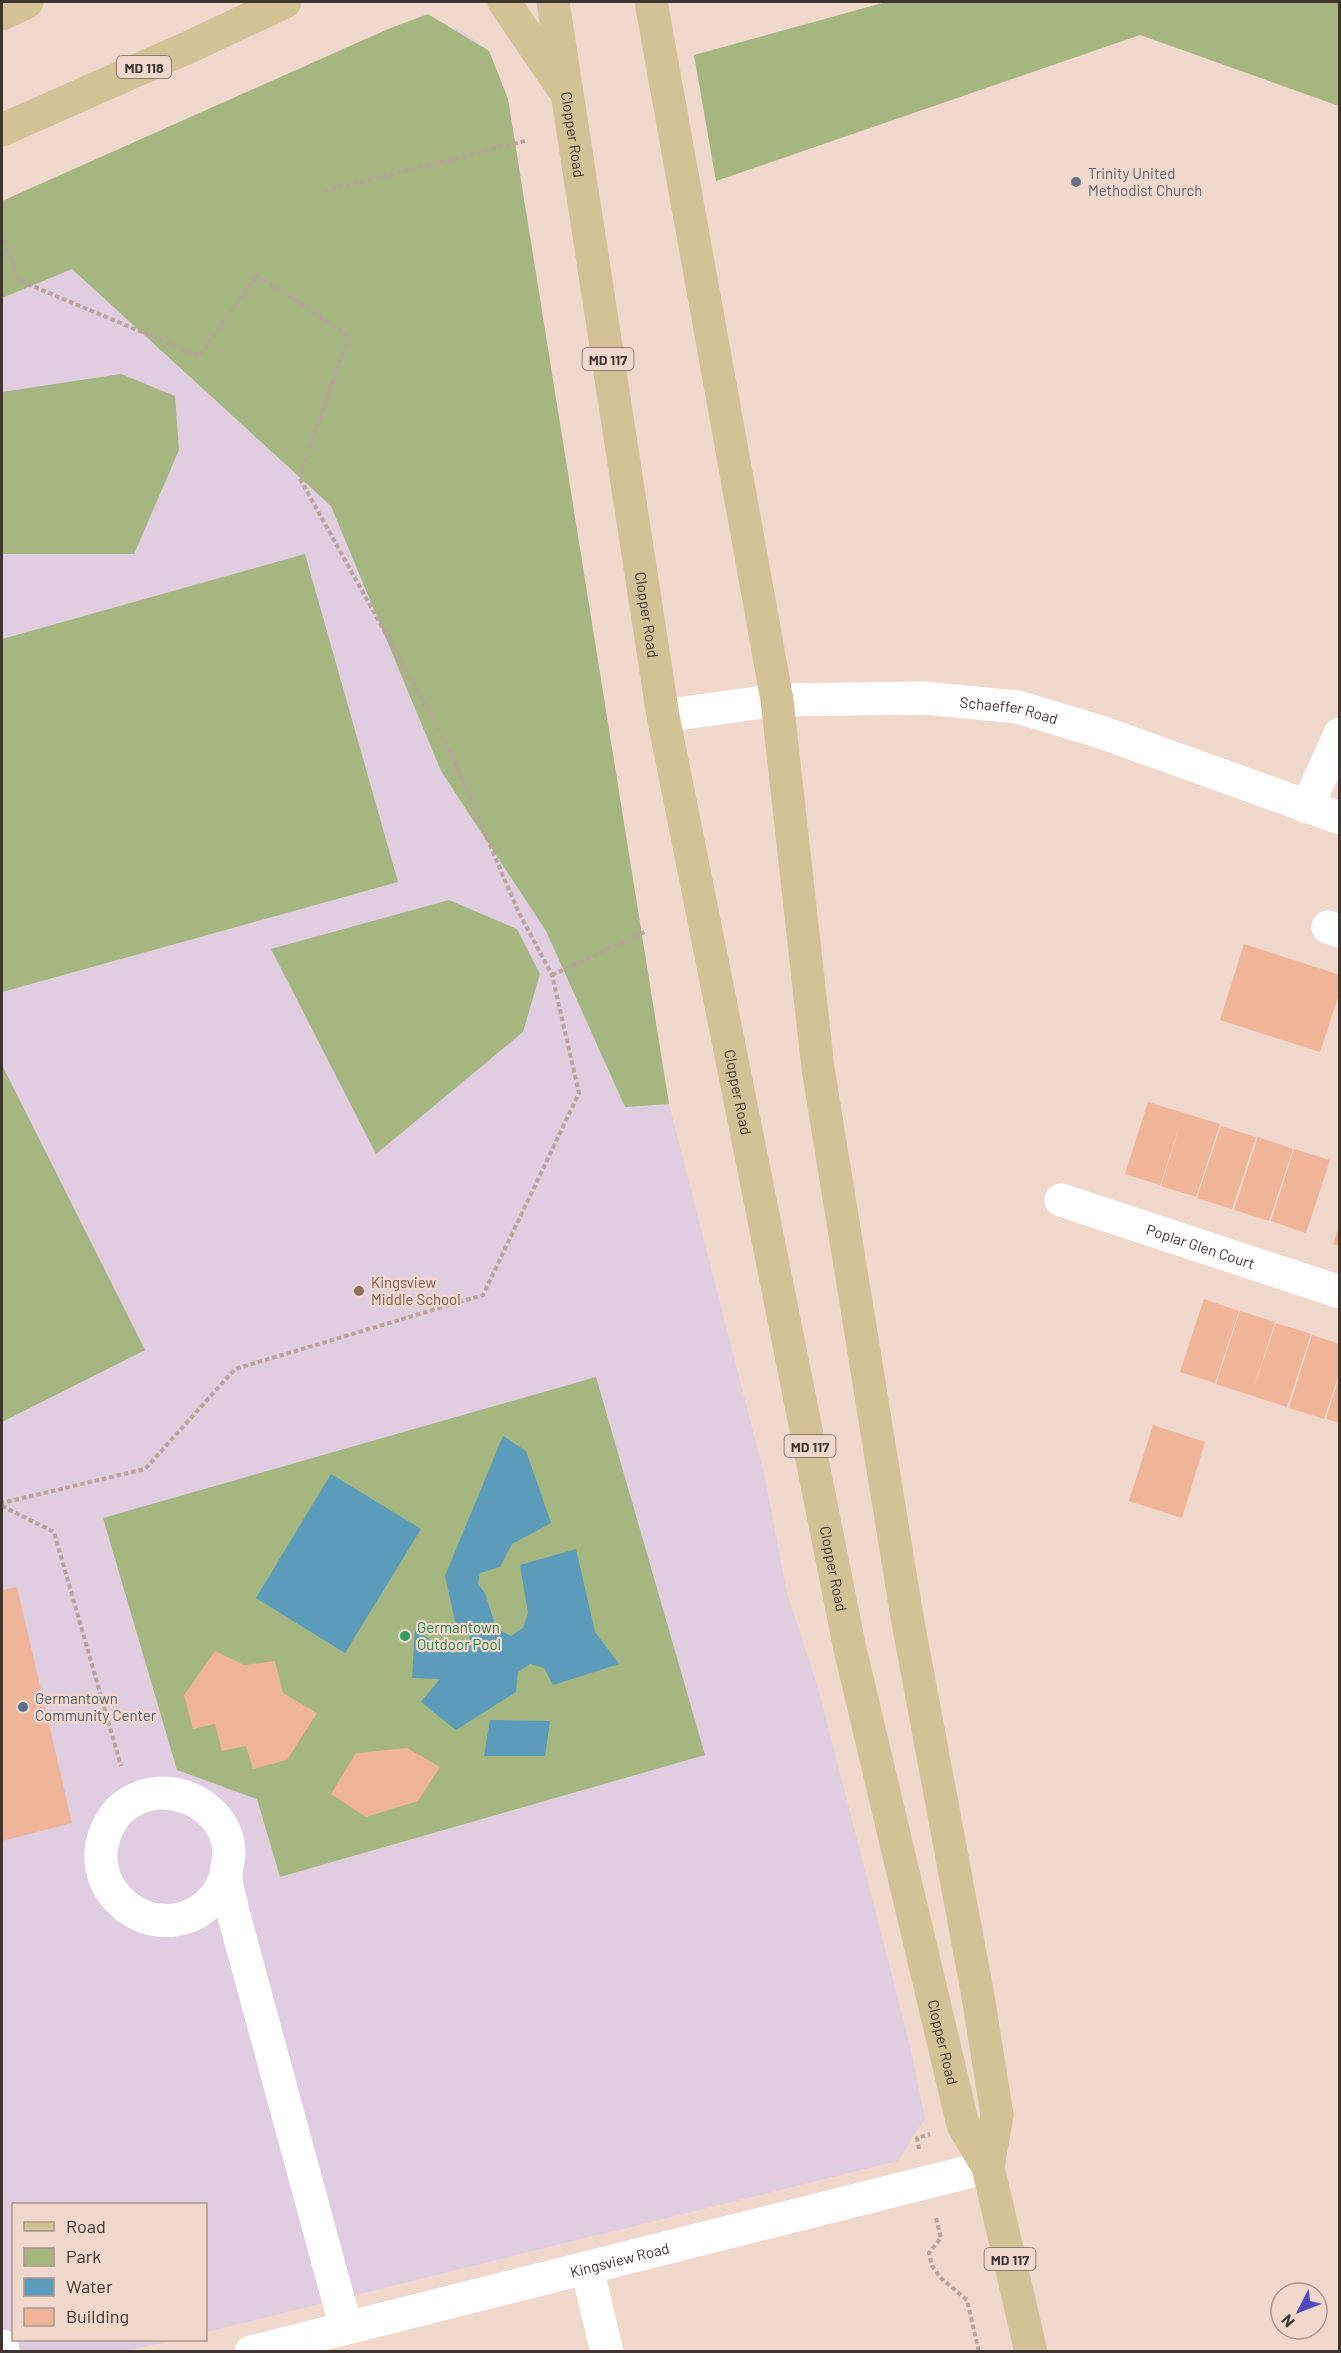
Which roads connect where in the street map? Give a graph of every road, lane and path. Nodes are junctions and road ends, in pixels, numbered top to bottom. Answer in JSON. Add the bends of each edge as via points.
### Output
{"nodes":[{"id":1,"x":27,"y":2,"type":"edge"},
{"id":2,"x":285,"y":2,"type":"edge"},
{"id":3,"x":504,"y":2,"type":"edge"},
{"id":4,"x":553,"y":2,"type":"edge"},
{"id":5,"x":651,"y":2,"type":"edge"},
{"id":6,"x":2,"y":14,"type":"edge"},
{"id":7,"x":567,"y":93,"type":"junction"},
{"id":8,"x":2,"y":130,"type":"edge"},
{"id":9,"x":525,"y":141,"type":"dead end"},
{"id":10,"x":324,"y":191,"type":"dead end"},
{"id":11,"x":2,"y":233,"type":"edge"},
{"id":12,"x":777,"y":700,"type":"junction"},
{"id":13,"x":663,"y":716,"type":"junction"},
{"id":14,"x":1340,"y":734,"type":"edge"},
{"id":15,"x":1307,"y":807,"type":"junction"},
{"id":16,"x":1340,"y":818,"type":"edge"},
{"id":17,"x":647,"y":931,"type":"dead end"},
{"id":18,"x":552,"y":975,"type":"junction"},
{"id":19,"x":1061,"y":1200,"type":"dead end"},
{"id":20,"x":1340,"y":1292,"type":"edge"},
{"id":21,"x":2,"y":1504,"type":"edge"},
{"id":22,"x":131,"y":1801,"type":"junction"},
{"id":23,"x":226,"y":1877,"type":"junction"},
{"id":24,"x":988,"y":2167,"type":"junction"},
{"id":25,"x":587,"y":2268,"type":"junction"},
{"id":26,"x":346,"y":2328,"type":"junction"},
{"id":27,"x":2,"y":2346,"type":"edge"},
{"id":28,"x":3,"y":2352,"type":"edge"},
{"id":29,"x":251,"y":2352,"type":"edge"},
{"id":30,"x":607,"y":2352,"type":"edge"},
{"id":31,"x":1031,"y":2352,"type":"edge"}],
"edges":[{"from":1,"to":6,"type":"main road"},
{"from":2,"to":8,"type":"main road","number":"MD 118"},
{"from":3,"to":7,"type":"main road"},
{"from":4,"to":7,"type":"main road","name":"Clopper Road","number":"MD 117"},
{"from":5,"to":12,"type":"main road","name":"Clopper Road","number":"MD 117"},
{"from":7,"to":13,"type":"main road","name":"Clopper Road","number":"MD 117"},
{"from":9,"to":10,"type":"path"},
{"from":11,"to":18,"type":"path","via":[[18,280],[199,356],[257,275],[349,336],[299,477],[448,746],[518,911]]},
{"from":12,"to":13,"type":"street","name":"Schaeffer Road"},
{"from":12,"to":15,"type":"street","name":"Schaeffer Road","via":[[924,698],[1018,707],[1101,732]]},
{"from":12,"to":24,"type":"main road","name":"Clopper Road","number":"MD 117","via":[[818,1068],[907,1617],[997,2115]]},
{"from":13,"to":24,"type":"main road","name":"Clopper Road","number":"MD 117","via":[[850,1649],[963,2125]]},
{"from":14,"to":15,"type":"street"},
{"from":15,"to":16,"type":"street","name":"Schaeffer Road"},
{"from":17,"to":18,"type":"path"},
{"from":18,"to":21,"type":"path","via":[[579,1093],[483,1295],[235,1369],[145,1469]]},
{"from":19,"to":20,"type":"street","name":"Poplar Glen Court"},
{"from":21,"to":22,"type":"path","via":[[54,1532]]},
{"from":22,"to":23,"type":"street","via":[[153,1793],[175,1793],[194,1799],[212,1813],[224,1830],[229,1852]]},
{"from":22,"to":23,"type":"street","via":[[115,1816],[102,1841],[101,1863],[114,1897],[131,1912],[160,1921],[190,1916],[216,1896]]},
{"from":23,"to":26,"type":"street"},
{"from":24,"to":25,"type":"street","name":"Kingsview Road"},
{"from":24,"to":31,"type":"main road","name":"Clopper Road","number":"MD 117"},
{"from":25,"to":26,"type":"street","name":"Kingsview Road"},
{"from":25,"to":30,"type":"street"},
{"from":26,"to":29,"type":"street","name":"Kingsview Road"},
{"from":27,"to":28,"type":"street"}]}
